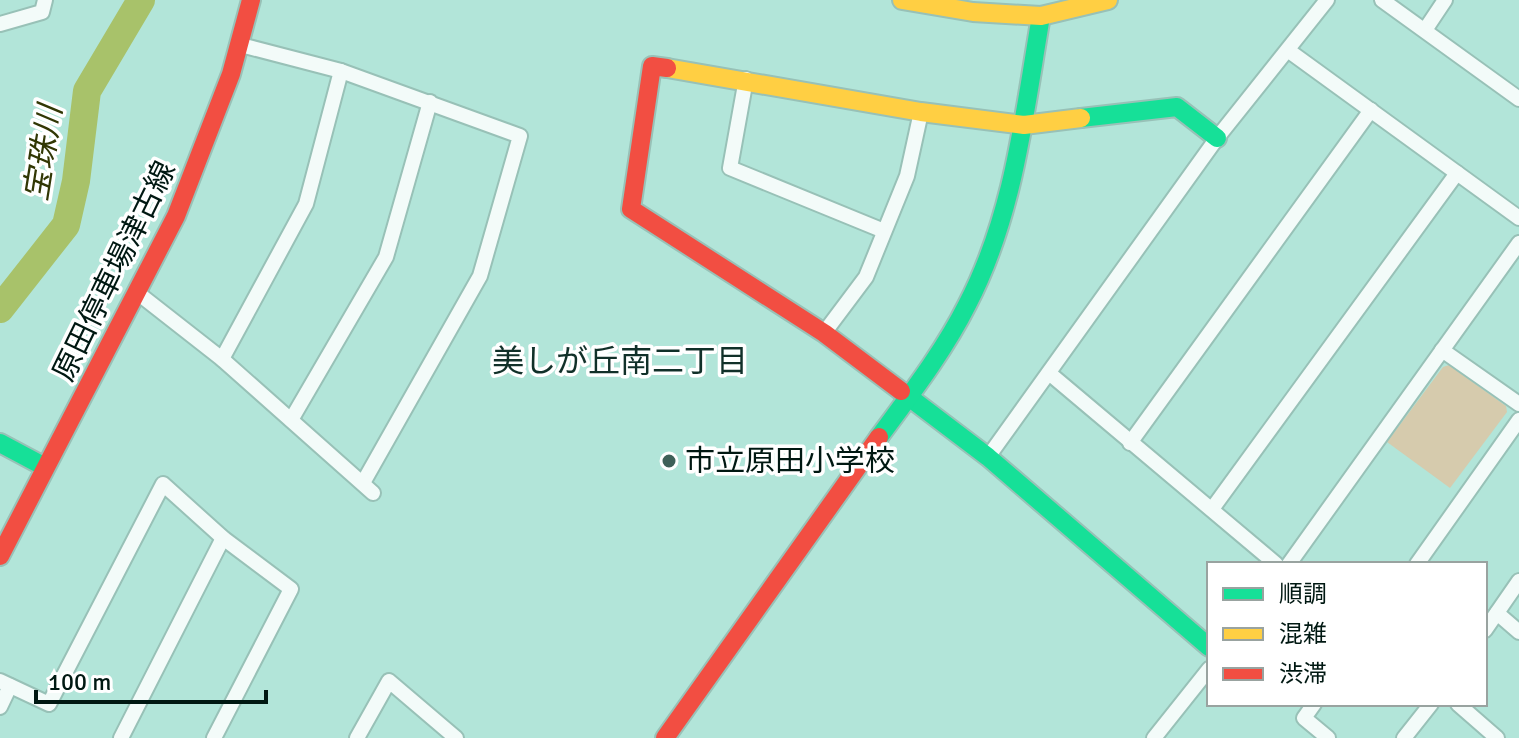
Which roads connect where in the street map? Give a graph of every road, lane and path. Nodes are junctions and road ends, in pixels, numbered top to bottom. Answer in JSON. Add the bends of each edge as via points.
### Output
{"nodes":[{"id":1,"x":45,"y":0,"type":"edge"},
{"id":2,"x":251,"y":0,"type":"edge"},
{"id":3,"x":902,"y":0,"type":"edge"},
{"id":4,"x":1108,"y":0,"type":"edge"},
{"id":5,"x":1327,"y":0,"type":"edge"},
{"id":6,"x":1382,"y":0,"type":"edge"},
{"id":7,"x":1445,"y":0,"type":"edge"},
{"id":8,"x":1041,"y":8,"type":"edge"},
{"id":9,"x":0,"y":24,"type":"edge"},
{"id":10,"x":1425,"y":30,"type":"junction"},
{"id":11,"x":241,"y":45,"type":"junction"},
{"id":12,"x":1289,"y":51,"type":"junction"},
{"id":13,"x":341,"y":71,"type":"junction"},
{"id":14,"x":746,"y":79,"type":"junction"},
{"id":15,"x":1519,"y":99,"type":"edge"},
{"id":16,"x":430,"y":102,"type":"junction"},
{"id":17,"x":1371,"y":110,"type":"junction"},
{"id":18,"x":921,"y":112,"type":"junction"},
{"id":19,"x":1024,"y":125,"type":"junction"},
{"id":20,"x":1217,"y":138,"type":"junction"},
{"id":21,"x":1457,"y":173,"type":"junction"},
{"id":22,"x":1519,"y":218,"type":"edge"},
{"id":23,"x":884,"y":231,"type":"junction"},
{"id":24,"x":1519,"y":243,"type":"edge"},
{"id":25,"x":139,"y":294,"type":"junction"},
{"id":26,"x":824,"y":333,"type":"junction"},
{"id":27,"x":1442,"y":350,"type":"junction"},
{"id":28,"x":222,"y":359,"type":"junction"},
{"id":29,"x":1049,"y":373,"type":"junction"},
{"id":30,"x":908,"y":397,"type":"junction"},
{"id":31,"x":1519,"y":404,"type":"edge"},
{"id":32,"x":291,"y":420,"type":"junction"},
{"id":33,"x":1519,"y":420,"type":"edge"},
{"id":34,"x":0,"y":443,"type":"edge"},
{"id":35,"x":1130,"y":443,"type":"junction"},
{"id":36,"x":988,"y":457,"type":"junction"},
{"id":37,"x":45,"y":467,"type":"junction"},
{"id":38,"x":1212,"y":509,"type":"junction"},
{"id":39,"x":223,"y":538,"type":"junction"},
{"id":40,"x":0,"y":556,"type":"edge"},
{"id":41,"x":1274,"y":562,"type":"edge"},
{"id":42,"x":1290,"y":562,"type":"edge"},
{"id":43,"x":1418,"y":562,"type":"edge"},
{"id":44,"x":1519,"y":581,"type":"edge"},
{"id":45,"x":1497,"y":613,"type":"junction"},
{"id":46,"x":1487,"y":627,"type":"edge"},
{"id":47,"x":1519,"y":632,"type":"edge"},
{"id":48,"x":1207,"y":645,"type":"edge"},
{"id":49,"x":1207,"y":672,"type":"edge"},
{"id":50,"x":5,"y":683,"type":"edge"},
{"id":51,"x":1313,"y":706,"type":"edge"},
{"id":52,"x":1429,"y":706,"type":"edge"},
{"id":53,"x":1460,"y":706,"type":"edge"},
{"id":54,"x":0,"y":707,"type":"edge"},
{"id":55,"x":448,"y":735,"type":"edge"},
{"id":56,"x":121,"y":738,"type":"edge"},
{"id":57,"x":214,"y":738,"type":"edge"},
{"id":58,"x":357,"y":738,"type":"edge"},
{"id":59,"x":665,"y":738,"type":"edge"},
{"id":60,"x":1154,"y":738,"type":"edge"},
{"id":61,"x":1328,"y":738,"type":"edge"},
{"id":62,"x":1404,"y":738,"type":"edge"},
{"id":63,"x":1497,"y":738,"type":"edge"}],
"edges":[{"from":1,"to":9,"type":"street","via":[[42,12]]},
{"from":2,"to":11,"type":"street","name":"原田停車場津古線"},
{"from":3,"to":8,"type":"street","via":[[973,12]]},
{"from":4,"to":8,"type":"street"},
{"from":5,"to":12,"type":"street"},
{"from":6,"to":10,"type":"street"},
{"from":7,"to":10,"type":"street"},
{"from":8,"to":19,"type":"street"},
{"from":10,"to":15,"type":"street"},
{"from":11,"to":13,"type":"street"},
{"from":11,"to":25,"type":"street","name":"原田停車場津古線","via":[[196,169]]},
{"from":12,"to":17,"type":"street"},
{"from":12,"to":20,"type":"street"},
{"from":13,"to":16,"type":"street"},
{"from":13,"to":28,"type":"street","via":[[306,204]]},
{"from":14,"to":18,"type":"street"},
{"from":14,"to":23,"type":"street","via":[[730,168]]},
{"from":14,"to":26,"type":"street","via":[[652,66],[631,209]]},
{"from":16,"to":32,"type":"street","via":[[386,257]]},
{"from":16,"to":32,"type":"street","via":[[520,136],[480,276],[368,487]]},
{"from":17,"to":21,"type":"street"},
{"from":17,"to":35,"type":"street"},
{"from":18,"to":19,"type":"street"},
{"from":18,"to":23,"type":"street","via":[[907,176]]},
{"from":19,"to":20,"type":"street","via":[[1177,107]]},
{"from":19,"to":30,"type":"street","via":[[996,238],[967,306]]},
{"from":20,"to":29,"type":"street"},
{"from":21,"to":22,"type":"street"},
{"from":21,"to":38,"type":"street"},
{"from":23,"to":26,"type":"street","via":[[866,277]]},
{"from":24,"to":27,"type":"street"},
{"from":25,"to":28,"type":"street"},
{"from":25,"to":37,"type":"street","name":"原田停車場津古線"},
{"from":26,"to":30,"type":"street"},
{"from":27,"to":31,"type":"street"},
{"from":27,"to":42,"type":"street"},
{"from":28,"to":32,"type":"street"},
{"from":29,"to":35,"type":"street"},
{"from":29,"to":36,"type":"street"},
{"from":30,"to":36,"type":"street"},
{"from":30,"to":59,"type":"street"},
{"from":33,"to":43,"type":"street"},
{"from":34,"to":37,"type":"street"},
{"from":35,"to":38,"type":"street"},
{"from":36,"to":48,"type":"street"},
{"from":37,"to":40,"type":"street","name":"原田停車場津古線"},
{"from":38,"to":41,"type":"street"},
{"from":39,"to":50,"type":"street","via":[[163,484],[49,704]]},
{"from":39,"to":56,"type":"street"},
{"from":39,"to":57,"type":"street","via":[[291,589]]},
{"from":44,"to":45,"type":"street"},
{"from":45,"to":46,"type":"street"},
{"from":45,"to":47,"type":"street"},
{"from":49,"to":60,"type":"street"},
{"from":50,"to":54,"type":"street"},
{"from":51,"to":61,"type":"street","via":[[1304,718]]},
{"from":52,"to":62,"type":"street"},
{"from":53,"to":63,"type":"street"},
{"from":55,"to":58,"type":"street","via":[[389,681]]}]}
